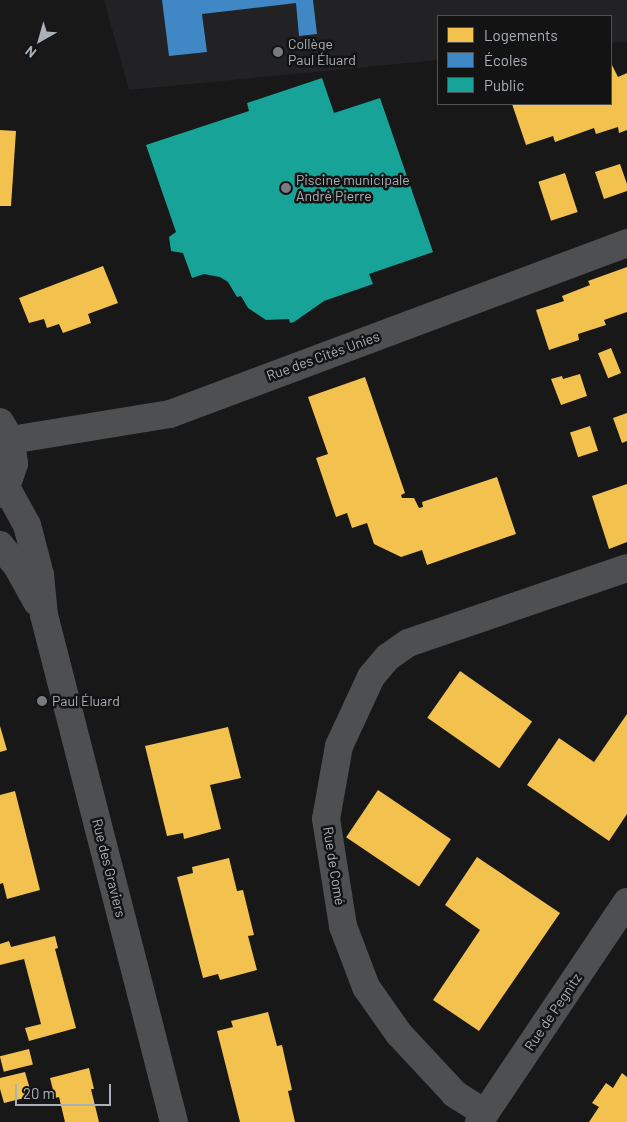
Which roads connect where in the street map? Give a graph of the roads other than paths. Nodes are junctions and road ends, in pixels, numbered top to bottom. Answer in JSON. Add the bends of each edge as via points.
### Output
{"nodes":[{"id":1,"x":627,"y":243,"type":"edge"},
{"id":2,"x":6,"y":431,"type":"edge"},
{"id":3,"x":3,"y":491,"type":"edge"},
{"id":4,"x":0,"y":545,"type":"edge"},
{"id":5,"x":627,"y":568,"type":"edge"},
{"id":6,"x":44,"y":615,"type":"junction"},
{"id":7,"x":627,"y":902,"type":"edge"},
{"id":8,"x":482,"y":1118,"type":"edge"},
{"id":9,"x":174,"y":1122,"type":"edge"}],
"edges":[{"from":1,"to":2,"type":"street","name":"Rue des Cités Unies","via":[[170,414]]},
{"from":2,"to":3,"type":"street","via":[[14,464]]},
{"from":3,"to":6,"type":"street","name":"Rue des Graviers","via":[[27,525],[40,575]]},
{"from":4,"to":6,"type":"street","name":"Rue des Graviers","via":[[17,566]]},
{"from":5,"to":8,"type":"street","name":"Rue de Comé","via":[[408,643],[388,658],[370,678],[339,746],[326,819],[343,926],[366,987],[399,1034]]},
{"from":6,"to":9,"type":"street","name":"Rue des Graviers"},
{"from":7,"to":8,"type":"street","name":"Rue de Pegnitz"}]}
